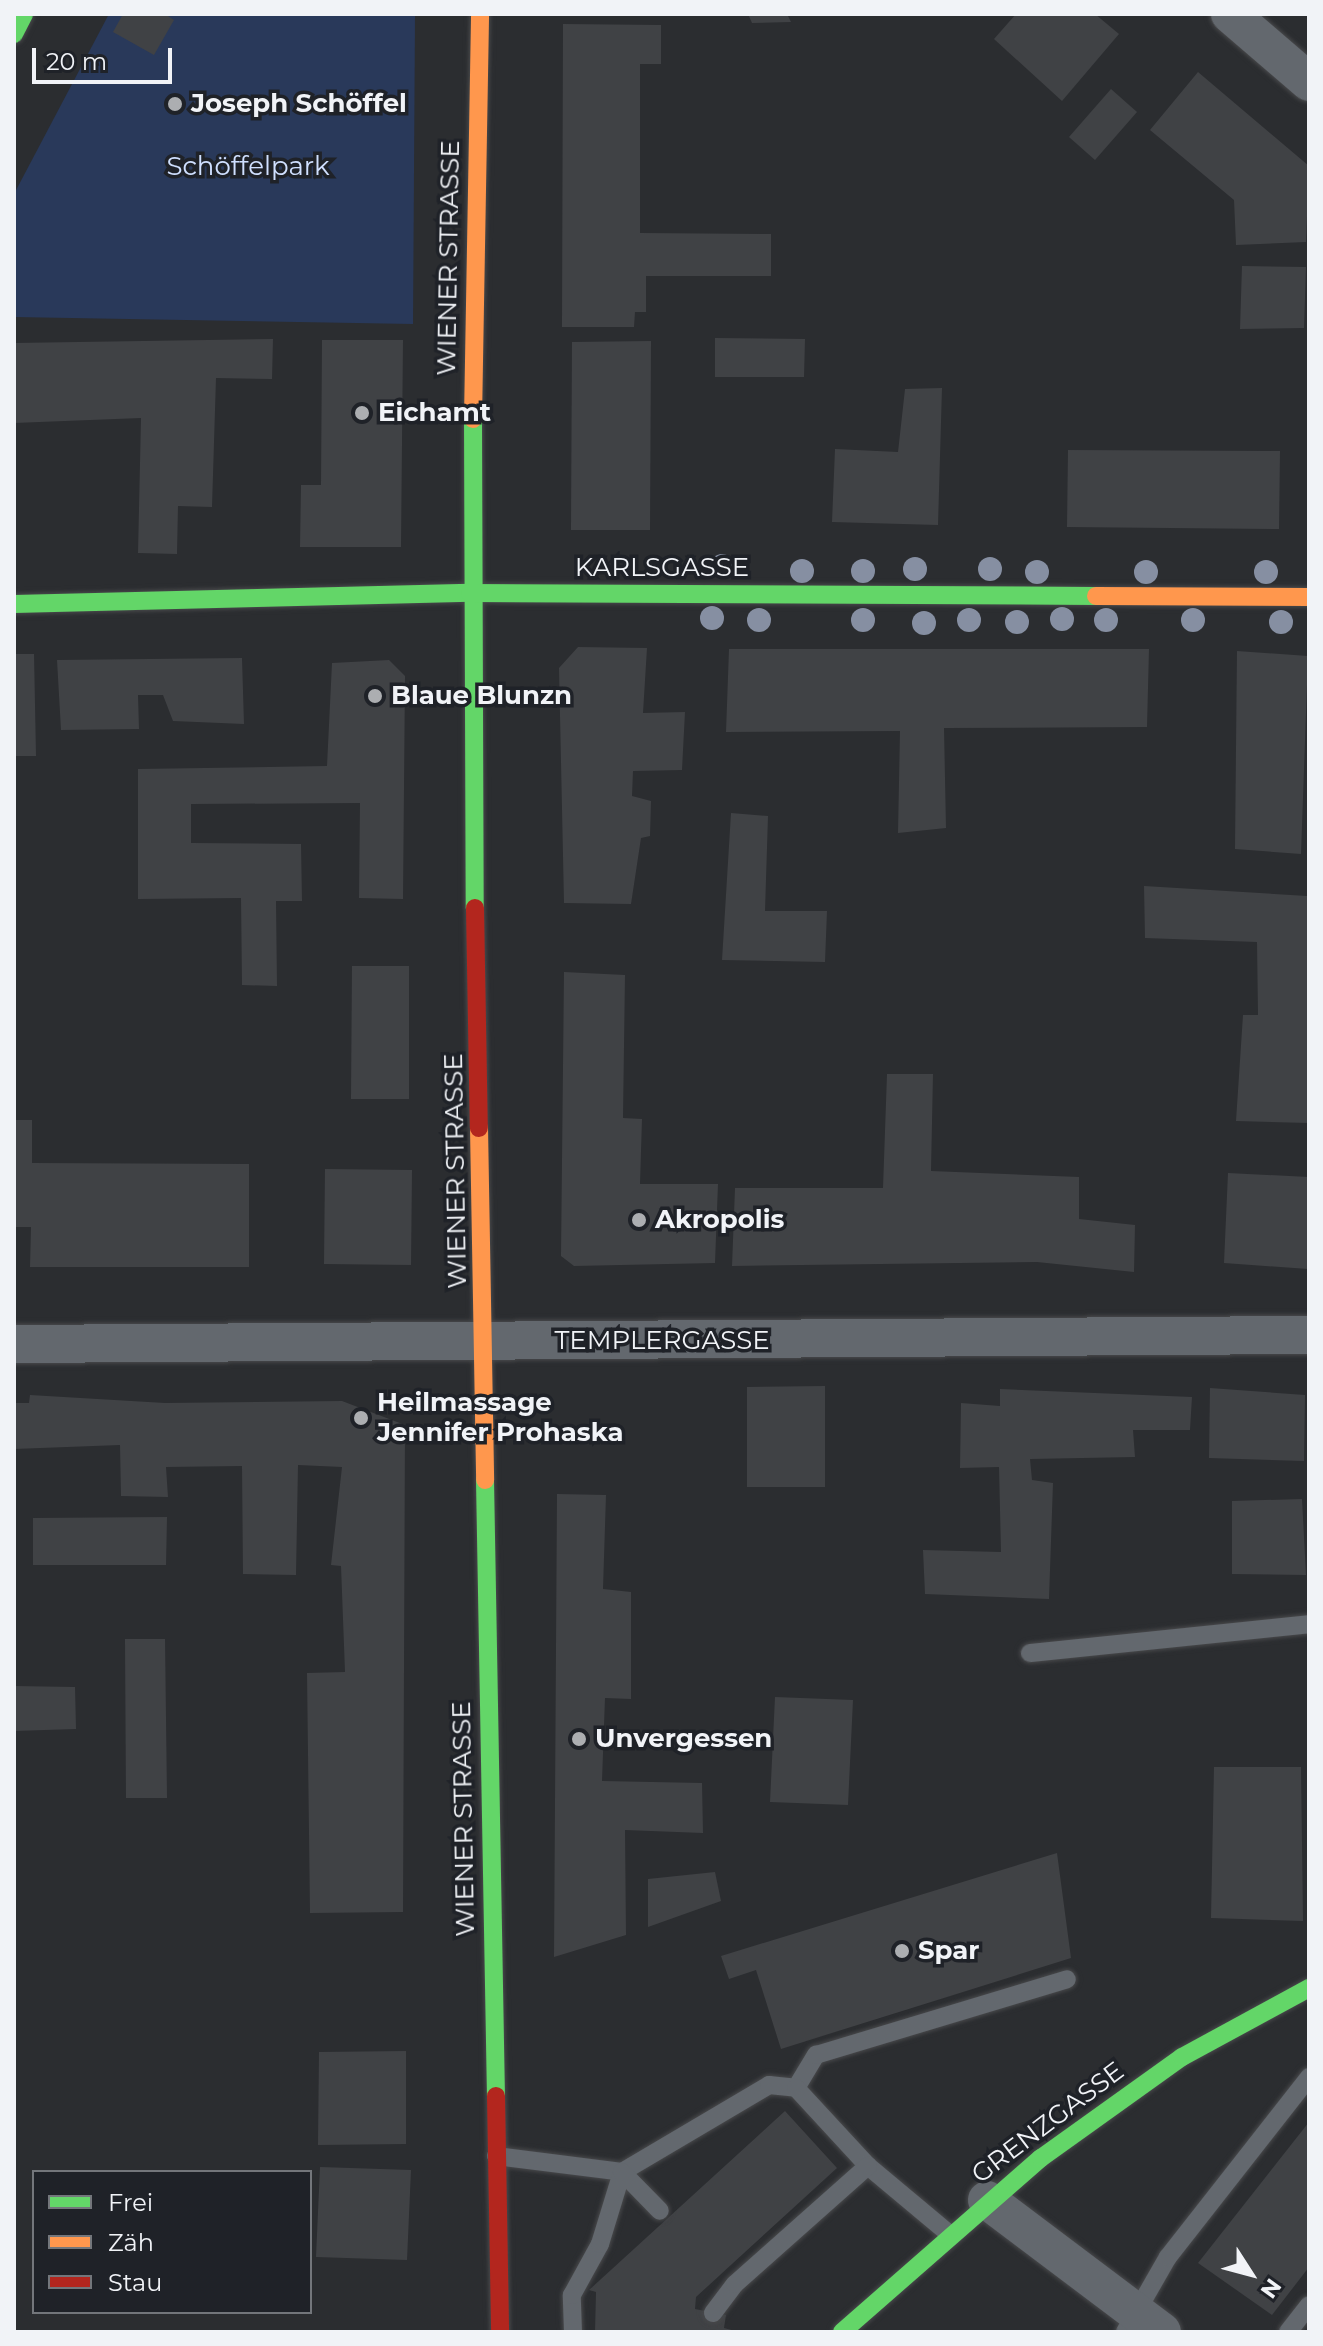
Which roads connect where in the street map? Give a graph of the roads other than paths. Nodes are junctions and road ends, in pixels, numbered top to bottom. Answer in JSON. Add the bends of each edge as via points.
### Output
{"nodes":[{"id":1,"x":24,"y":14,"type":"edge"},
{"id":2,"x":480,"y":14,"type":"edge"},
{"id":3,"x":1230,"y":14,"type":"edge"},
{"id":4,"x":14,"y":34,"type":"edge"},
{"id":5,"x":1309,"y":82,"type":"edge"},
{"id":6,"x":470,"y":593,"type":"junction"},
{"id":7,"x":1309,"y":597,"type":"edge"},
{"id":8,"x":14,"y":604,"type":"edge"},
{"id":9,"x":1309,"y":1335,"type":"edge"},
{"id":10,"x":485,"y":1343,"type":"junction"},
{"id":11,"x":14,"y":1344,"type":"edge"},
{"id":12,"x":1309,"y":1624,"type":"edge"},
{"id":13,"x":1030,"y":1653,"type":"dead end"},
{"id":14,"x":1067,"y":1979,"type":"dead end"},
{"id":15,"x":1309,"y":1988,"type":"edge"},
{"id":16,"x":1309,"y":2077,"type":"edge"},
{"id":17,"x":796,"y":2088,"type":"junction"},
{"id":18,"x":496,"y":2156,"type":"junction"},
{"id":19,"x":868,"y":2166,"type":"junction"},
{"id":20,"x":622,"y":2172,"type":"junction"},
{"id":21,"x":987,"y":2200,"type":"junction"},
{"id":22,"x":660,"y":2211,"type":"dead end"},
{"id":23,"x":948,"y":2233,"type":"junction"},
{"id":24,"x":1309,"y":2305,"type":"edge"},
{"id":25,"x":713,"y":2313,"type":"dead end"},
{"id":26,"x":1142,"y":2326,"type":"edge"},
{"id":27,"x":501,"y":2330,"type":"edge"},
{"id":28,"x":573,"y":2332,"type":"edge"},
{"id":29,"x":842,"y":2332,"type":"edge"},
{"id":30,"x":1288,"y":2332,"type":"edge"}],
"edges":[{"from":1,"to":4,"type":"main road"},
{"from":2,"to":6,"type":"main road","name":"WIENER STRASSE"},
{"from":3,"to":5,"type":"street"},
{"from":6,"to":7,"type":"main road","name":"KARLSGASSE"},
{"from":6,"to":8,"type":"main road","name":"KARLSGASSE"},
{"from":6,"to":10,"type":"main road","name":"WIENER STRASSE"},
{"from":9,"to":10,"type":"street","name":"TEMPLERGASSE"},
{"from":10,"to":11,"type":"street","name":"TEMPLERGASSE"},
{"from":10,"to":18,"type":"main road","name":"WIENER STRASSE"},
{"from":12,"to":13,"type":"lane"},
{"from":14,"to":17,"type":"lane","via":[[816,2055]]},
{"from":15,"to":21,"type":"main road","name":"GRENZGASSE","via":[[1182,2057]]},
{"from":16,"to":26,"type":"lane","via":[[1168,2257]]},
{"from":17,"to":19,"type":"lane"},
{"from":17,"to":20,"type":"lane","via":[[769,2085]]},
{"from":18,"to":20,"type":"lane"},
{"from":18,"to":27,"type":"main road","name":"WIENER STRASSE"},
{"from":19,"to":23,"type":"lane"},
{"from":19,"to":25,"type":"lane","via":[[735,2284]]},
{"from":20,"to":22,"type":"lane"},
{"from":20,"to":28,"type":"lane","via":[[600,2244],[572,2295]]},
{"from":21,"to":23,"type":"main road","name":"GRENZGASSE"},
{"from":21,"to":26,"type":"street"},
{"from":23,"to":29,"type":"main road","name":"GRENZGASSE"},
{"from":24,"to":30,"type":"lane"}]}
